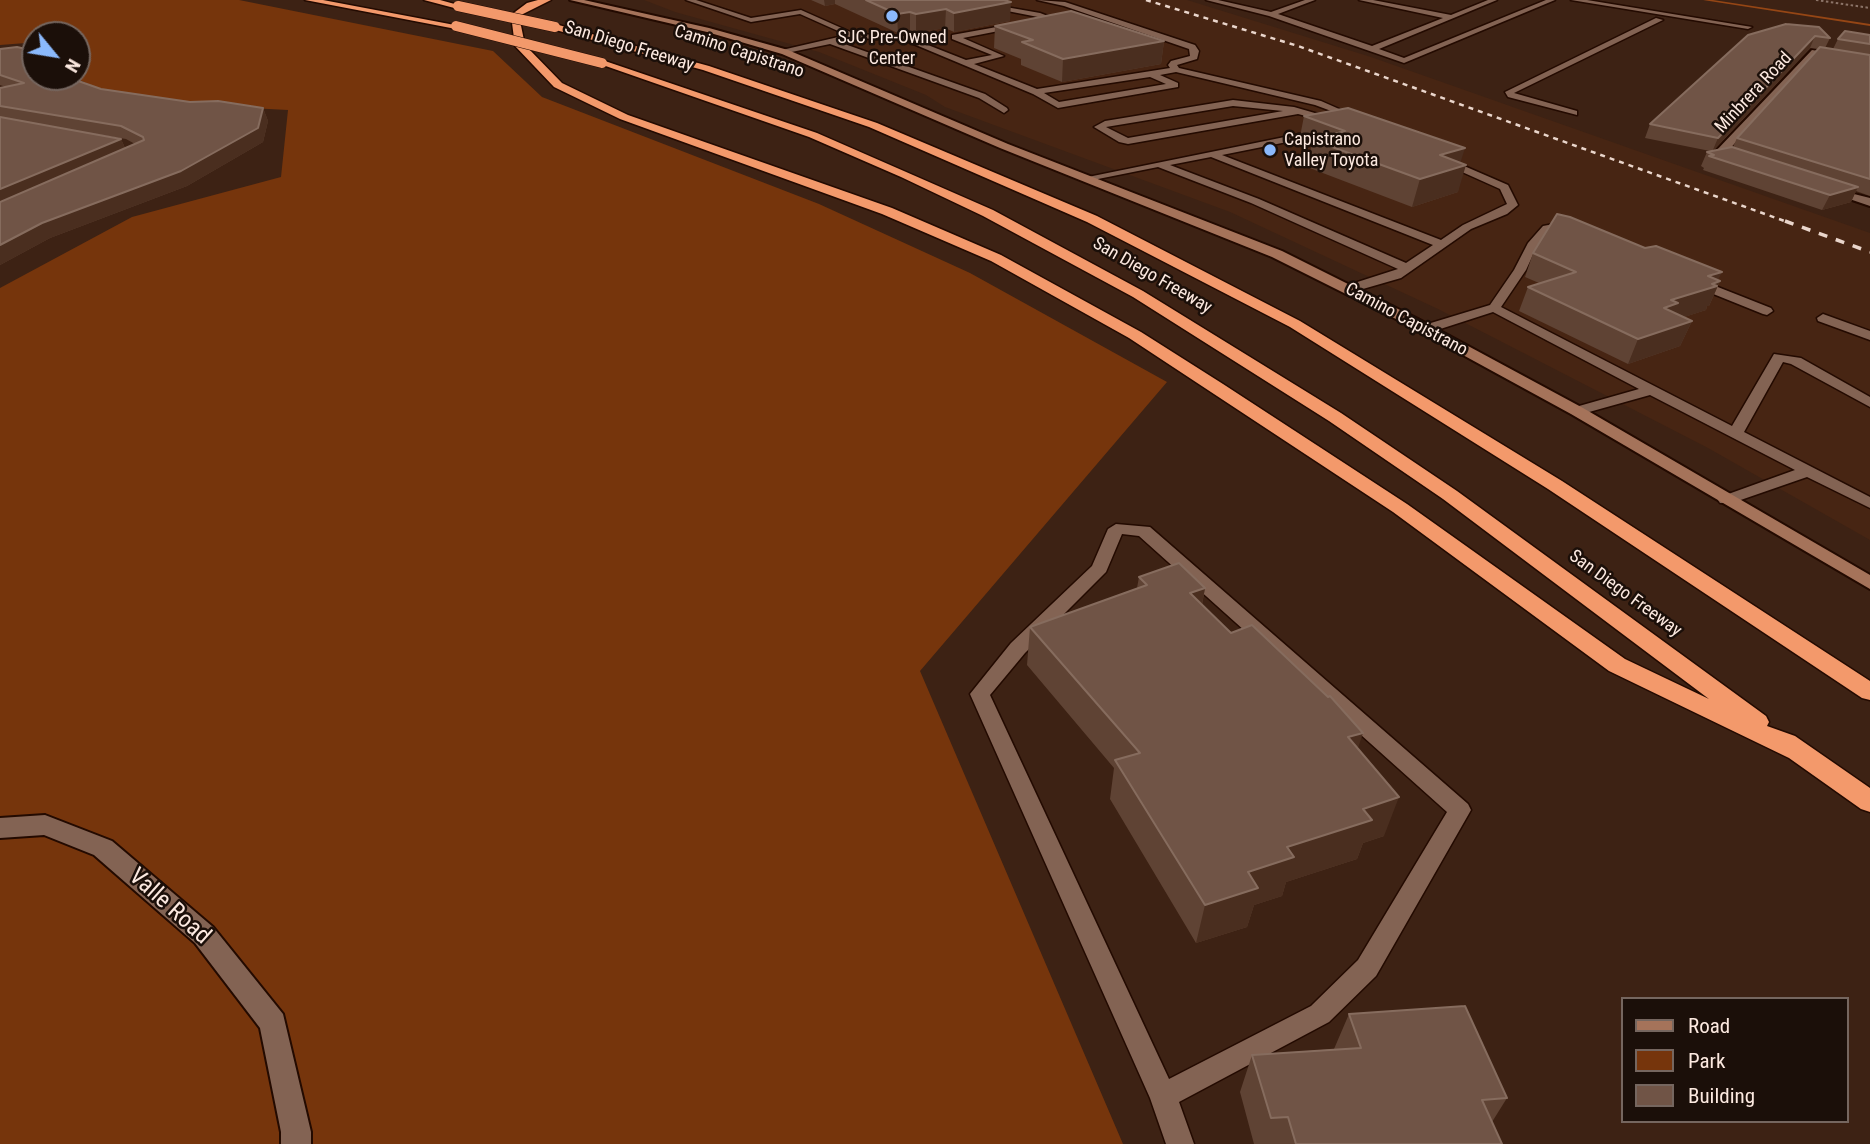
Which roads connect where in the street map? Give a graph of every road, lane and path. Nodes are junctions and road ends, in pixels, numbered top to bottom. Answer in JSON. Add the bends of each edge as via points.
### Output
{"nodes":[{"id":1,"x":309,"y":0,"type":"edge"},
{"id":2,"x":428,"y":0,"type":"edge"},
{"id":3,"x":547,"y":0,"type":"edge"},
{"id":4,"x":559,"y":0,"type":"edge"},
{"id":5,"x":574,"y":0,"type":"edge"},
{"id":6,"x":689,"y":0,"type":"edge"},
{"id":7,"x":954,"y":0,"type":"edge"},
{"id":8,"x":1041,"y":0,"type":"edge"},
{"id":9,"x":1209,"y":0,"type":"edge"},
{"id":10,"x":1312,"y":0,"type":"edge"},
{"id":11,"x":1362,"y":0,"type":"edge"},
{"id":12,"x":1494,"y":0,"type":"edge"},
{"id":13,"x":1552,"y":0,"type":"edge"},
{"id":14,"x":1574,"y":0,"type":"edge"},
{"id":15,"x":1816,"y":0,"type":"edge"},
{"id":16,"x":1606,"y":5,"type":"junction"},
{"id":17,"x":652,"y":6,"type":"dead end"},
{"id":18,"x":789,"y":6,"type":"dead end"},
{"id":19,"x":1870,"y":8,"type":"edge"},
{"id":20,"x":801,"y":12,"type":"junction"},
{"id":21,"x":1271,"y":14,"type":"junction"},
{"id":22,"x":1451,"y":18,"type":"junction"},
{"id":23,"x":1050,"y":19,"type":"junction"},
{"id":24,"x":1696,"y":19,"type":"junction"},
{"id":25,"x":1659,"y":20,"type":"junction"},
{"id":26,"x":677,"y":27,"type":"junction"},
{"id":27,"x":1748,"y":27,"type":"dead end"},
{"id":28,"x":1048,"y":32,"type":"edge"},
{"id":29,"x":854,"y":36,"type":"junction"},
{"id":30,"x":830,"y":41,"type":"junction"},
{"id":31,"x":711,"y":42,"type":"dead end"},
{"id":32,"x":988,"y":44,"type":"dead end"},
{"id":33,"x":811,"y":46,"type":"junction"},
{"id":34,"x":976,"y":46,"type":"junction"},
{"id":35,"x":1371,"y":49,"type":"junction"},
{"id":36,"x":785,"y":52,"type":"junction"},
{"id":37,"x":1161,"y":58,"type":"edge"},
{"id":38,"x":965,"y":63,"type":"junction"},
{"id":39,"x":1870,"y":63,"type":"edge"},
{"id":40,"x":1175,"y":66,"type":"junction"},
{"id":41,"x":1151,"y":74,"type":"junction"},
{"id":42,"x":821,"y":79,"type":"dead end"},
{"id":43,"x":1036,"y":92,"type":"junction"},
{"id":44,"x":880,"y":99,"type":"junction"},
{"id":45,"x":917,"y":109,"type":"junction"},
{"id":46,"x":1004,"y":110,"type":"dead end"},
{"id":47,"x":1298,"y":111,"type":"junction"},
{"id":48,"x":1574,"y":113,"type":"dead end"},
{"id":49,"x":1350,"y":114,"type":"edge"},
{"id":50,"x":1213,"y":154,"type":"junction"},
{"id":51,"x":1433,"y":156,"type":"edge"},
{"id":52,"x":1744,"y":162,"type":"edge"},
{"id":53,"x":1158,"y":164,"type":"junction"},
{"id":54,"x":1088,"y":178,"type":"junction"},
{"id":55,"x":1820,"y":186,"type":"edge"},
{"id":56,"x":1870,"y":202,"type":"edge"},
{"id":57,"x":1584,"y":236,"type":"edge"},
{"id":58,"x":1442,"y":244,"type":"junction"},
{"id":59,"x":1407,"y":268,"type":"junction"},
{"id":60,"x":1682,"y":276,"type":"edge"},
{"id":61,"x":1349,"y":289,"type":"junction"},
{"id":62,"x":1494,"y":308,"type":"junction"},
{"id":63,"x":1768,"y":311,"type":"dead end"},
{"id":64,"x":1823,"y":318,"type":"dead end"},
{"id":65,"x":1426,"y":329,"type":"junction"},
{"id":66,"x":1870,"y":336,"type":"edge"},
{"id":67,"x":1654,"y":389,"type":"junction"},
{"id":68,"x":1870,"y":403,"type":"edge"},
{"id":69,"x":1577,"y":411,"type":"junction"},
{"id":70,"x":1736,"y":432,"type":"junction"},
{"id":71,"x":1808,"y":471,"type":"junction"},
{"id":72,"x":1726,"y":500,"type":"junction"},
{"id":73,"x":1870,"y":503,"type":"edge"},
{"id":74,"x":1870,"y":583,"type":"edge"},
{"id":75,"x":1870,"y":692,"type":"edge"},
{"id":76,"x":1797,"y":751,"type":"junction"},
{"id":77,"x":1870,"y":802,"type":"edge"},
{"id":78,"x":0,"y":828,"type":"edge"},
{"id":79,"x":1163,"y":1096,"type":"junction"},
{"id":80,"x":296,"y":1144,"type":"edge"},
{"id":81,"x":1180,"y":1144,"type":"edge"}],
"edges":[{"from":1,"to":76,"type":"highway","name":"San Diego Freeway","bridge":true,"via":[[457,26],[601,63],[800,131],[988,213],[1138,294],[1335,417],[1450,495]]},
{"from":2,"to":75,"type":"highway","name":"San Diego Freeway","bridge":true,"via":[[555,27],[706,68],[873,125],[1104,225],[1295,324],[1555,485]]},
{"from":3,"to":76,"type":"highway","via":[[515,15],[520,46],[558,85],[624,117],[875,206],[996,258],[1135,335],[1217,388],[1400,508],[1617,665]]},
{"from":4,"to":26,"type":"main road","name":"Camino Capistrano"},
{"from":5,"to":26,"type":"main road","name":"Camino Capistrano"},
{"from":6,"to":20,"type":"lane","via":[[751,20]]},
{"from":7,"to":23,"type":"lane"},
{"from":8,"to":40,"type":"lane","via":[[1065,4],[1195,51],[1194,57]]},
{"from":9,"to":21,"type":"lane"},
{"from":10,"to":21,"type":"lane"},
{"from":11,"to":22,"type":"lane"},
{"from":12,"to":22,"type":"lane"},
{"from":13,"to":35,"type":"lane","via":[[1404,61]]},
{"from":14,"to":16,"type":"lane"},
{"from":15,"to":19,"type":"path"},
{"from":16,"to":24,"type":"lane"},
{"from":16,"to":25,"type":"lane","via":[[1598,9]]},
{"from":17,"to":26,"type":"main road","via":[[674,15]]},
{"from":18,"to":20,"type":"lane"},
{"from":20,"to":29,"type":"lane"},
{"from":21,"to":35,"type":"lane"},
{"from":22,"to":35,"type":"lane"},
{"from":23,"to":28,"type":"lane","via":[[1073,27]]},
{"from":23,"to":34,"type":"lane","via":[[955,37]]},
{"from":24,"to":25,"type":"lane","via":[[1686,24]]},
{"from":24,"to":27,"type":"lane"},
{"from":25,"to":48,"type":"lane","via":[[1509,92]]},
{"from":26,"to":31,"type":"main road","name":"Camino Capistrano"},
{"from":26,"to":36,"type":"main road","via":[[766,52]]},
{"from":29,"to":30,"type":"lane"},
{"from":29,"to":38,"type":"lane","via":[[905,38]]},
{"from":30,"to":33,"type":"lane"},
{"from":30,"to":46,"type":"lane","via":[[982,96]]},
{"from":32,"to":34,"type":"lane"},
{"from":33,"to":36,"type":"lane"},
{"from":33,"to":45,"type":"main road","via":[[817,56],[902,90]]},
{"from":34,"to":38,"type":"lane","via":[[1000,56]]},
{"from":36,"to":44,"type":"main road","via":[[782,55],[792,64]]},
{"from":36,"to":45,"type":"main road","name":"Camino Capistrano"},
{"from":37,"to":40,"type":"lane"},
{"from":38,"to":43,"type":"lane"},
{"from":39,"to":52,"type":"street","name":"Minbrera Road","via":[[1812,53],[1719,154]]},
{"from":40,"to":41,"type":"lane"},
{"from":40,"to":49,"type":"lane"},
{"from":41,"to":43,"type":"lane"},
{"from":41,"to":43,"type":"lane","via":[[1175,85],[1058,105]]},
{"from":42,"to":44,"type":"main road","name":"Camino Capistrano"},
{"from":44,"to":45,"type":"main road","name":"Camino Capistrano"},
{"from":45,"to":54,"type":"main road","name":"Camino Capistrano"},
{"from":47,"to":47,"type":"lane","via":[[1128,141],[1099,127],[1233,103]]},
{"from":47,"to":50,"type":"lane","via":[[1340,126]]},
{"from":50,"to":53,"type":"lane"},
{"from":50,"to":58,"type":"lane"},
{"from":51,"to":58,"type":"lane","via":[[1504,187],[1513,205]]},
{"from":53,"to":54,"type":"lane"},
{"from":53,"to":59,"type":"lane"},
{"from":54,"to":61,"type":"main road","name":"Camino Capistrano","via":[[1229,233]]},
{"from":55,"to":56,"type":"street"},
{"from":57,"to":62,"type":"lane","via":[[1559,226],[1547,228]]},
{"from":58,"to":59,"type":"lane"},
{"from":59,"to":61,"type":"lane"},
{"from":60,"to":63,"type":"lane"},
{"from":61,"to":65,"type":"main road","name":"Camino Capistrano"},
{"from":62,"to":65,"type":"lane"},
{"from":62,"to":67,"type":"lane"},
{"from":64,"to":66,"type":"lane"},
{"from":65,"to":69,"type":"main road","name":"Camino Capistrano"},
{"from":67,"to":69,"type":"lane"},
{"from":67,"to":70,"type":"lane"},
{"from":68,"to":70,"type":"lane","via":[[1796,361],[1779,357]]},
{"from":69,"to":72,"type":"main road","name":"Camino Capistrano"},
{"from":70,"to":71,"type":"lane"},
{"from":71,"to":72,"type":"lane"},
{"from":71,"to":73,"type":"lane"},
{"from":72,"to":74,"type":"main road","name":"Camino Capistrano"},
{"from":76,"to":77,"type":"highway","name":"San Diego Freeway"},
{"from":78,"to":80,"type":"street","name":"Valle Road","via":[[45,825],[103,848],[204,935],[273,1023]]},
{"from":79,"to":79,"type":"lane","via":[[980,695],[1018,648],[1100,568],[1116,529],[1144,531],[1460,810],[1367,968],[1320,1014]]},
{"from":79,"to":81,"type":"lane"}]}
